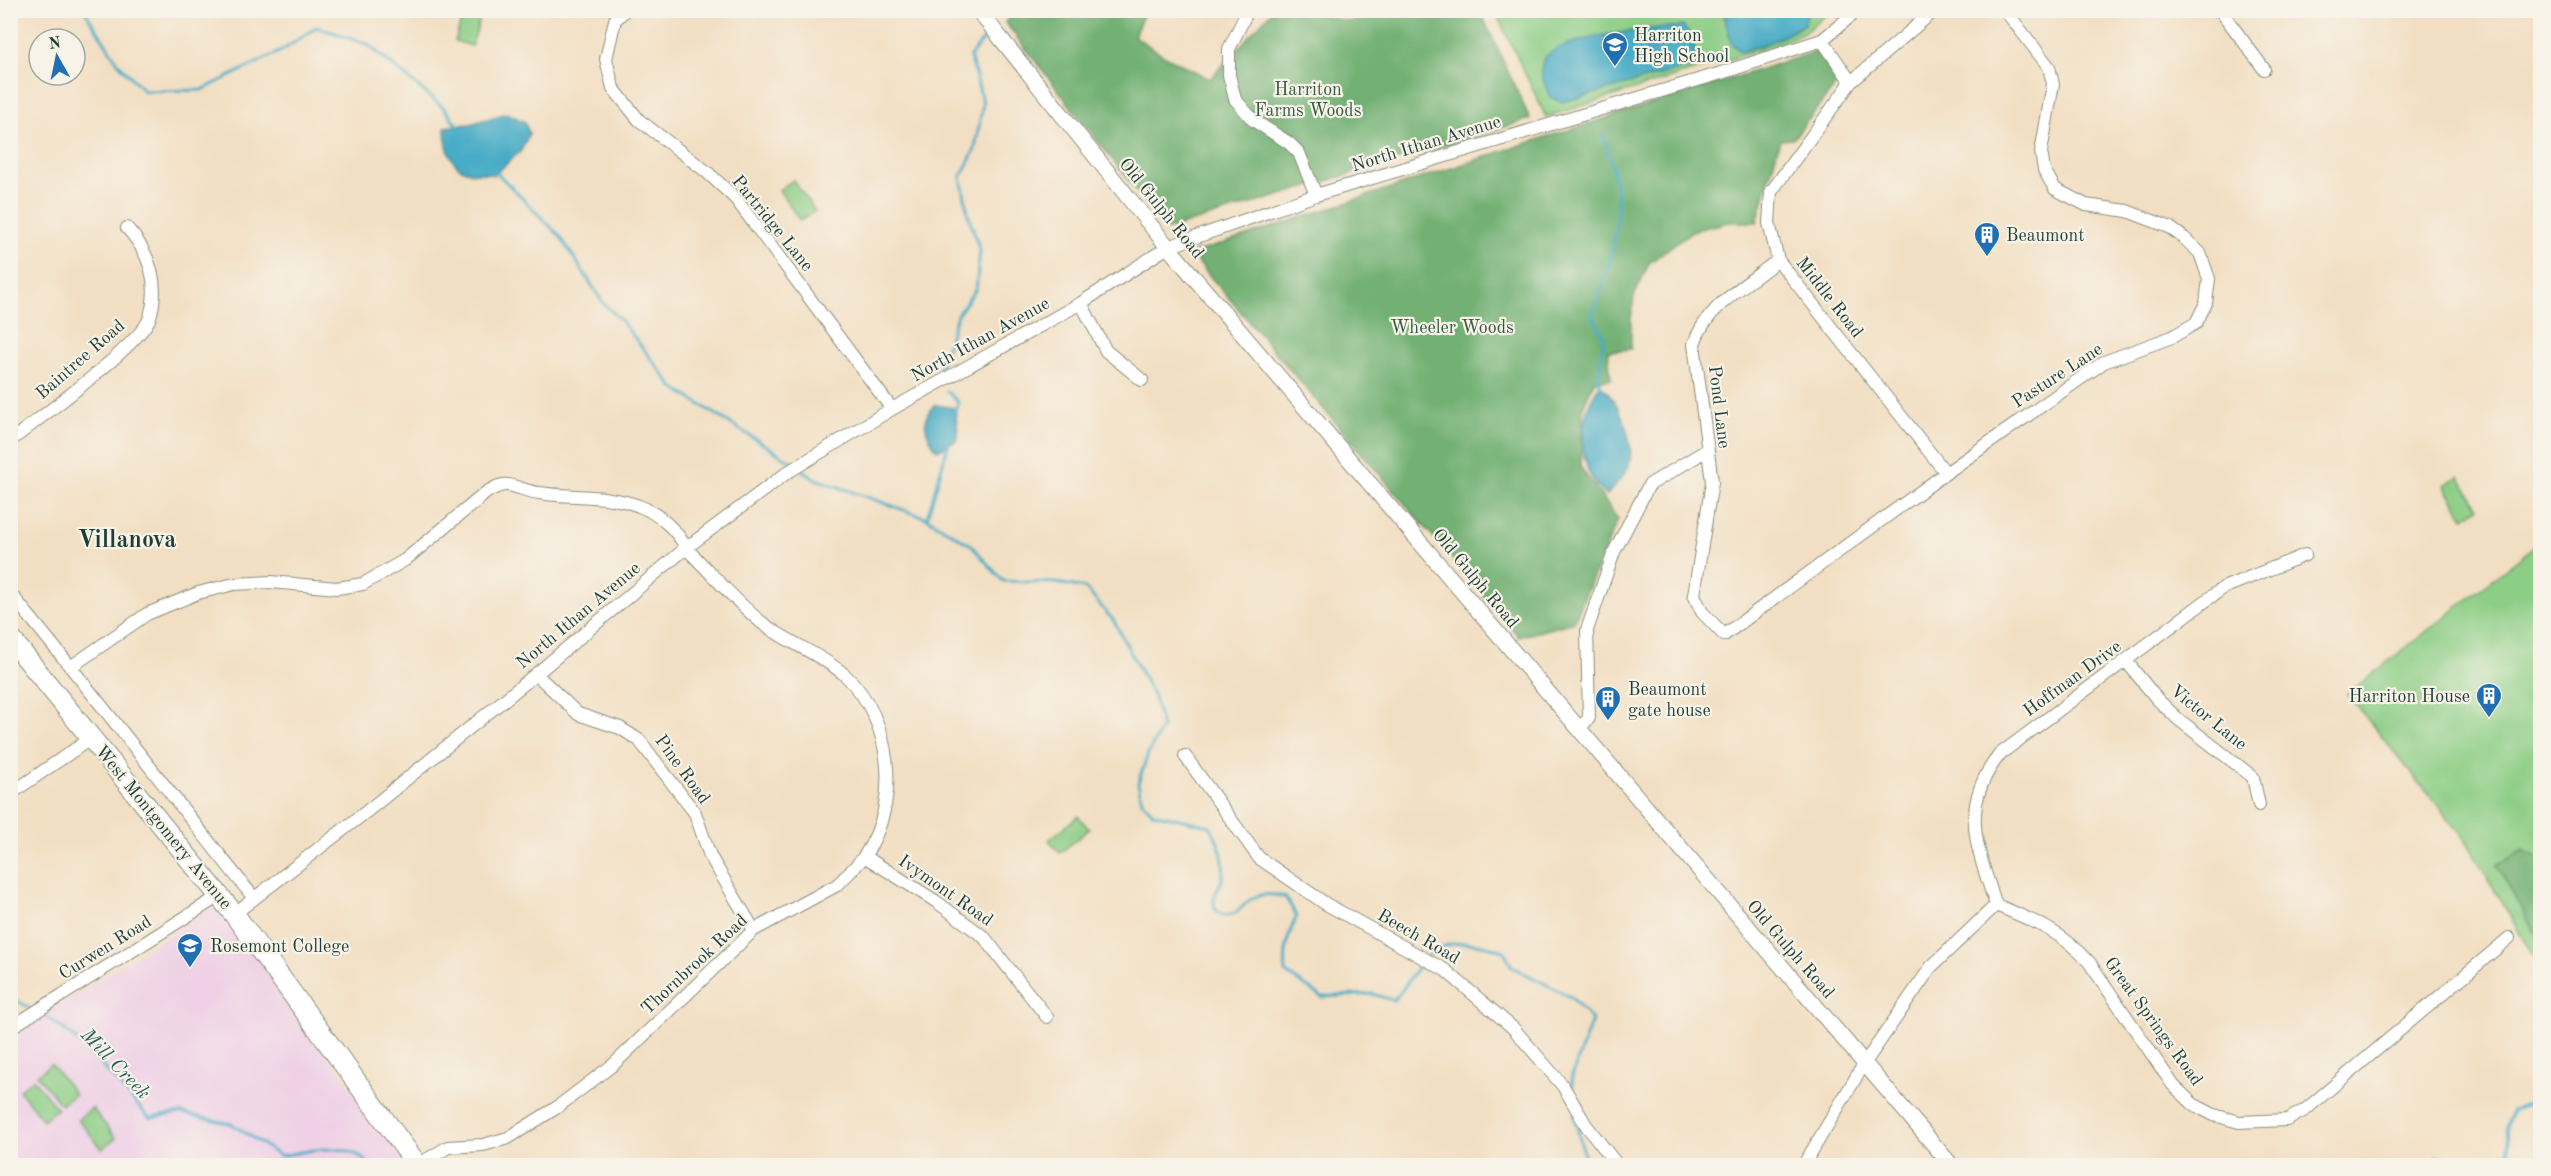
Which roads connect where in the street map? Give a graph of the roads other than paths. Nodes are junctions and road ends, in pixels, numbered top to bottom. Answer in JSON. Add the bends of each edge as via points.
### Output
{"nodes":[{"id":1,"x":625,"y":10,"type":"edge"},
{"id":2,"x":978,"y":10,"type":"edge"},
{"id":3,"x":1248,"y":10,"type":"edge"},
{"id":4,"x":1858,"y":10,"type":"edge"},
{"id":5,"x":1935,"y":10,"type":"edge"},
{"id":6,"x":2005,"y":10,"type":"edge"},
{"id":7,"x":2220,"y":10,"type":"edge"},
{"id":8,"x":1822,"y":40,"type":"junction"},
{"id":9,"x":2264,"y":69,"type":"dead end"},
{"id":10,"x":1851,"y":82,"type":"junction"},
{"id":11,"x":1316,"y":195,"type":"junction"},
{"id":12,"x":127,"y":228,"type":"dead end"},
{"id":13,"x":1168,"y":246,"type":"junction"},
{"id":14,"x":1778,"y":260,"type":"junction"},
{"id":15,"x":1081,"y":303,"type":"junction"},
{"id":16,"x":1142,"y":380,"type":"dead end"},
{"id":17,"x":892,"y":409,"type":"junction"},
{"id":18,"x":10,"y":441,"type":"edge"},
{"id":19,"x":1707,"y":450,"type":"junction"},
{"id":20,"x":1946,"y":473,"type":"junction"},
{"id":21,"x":686,"y":548,"type":"junction"},
{"id":22,"x":2305,"y":555,"type":"dead end"},
{"id":23,"x":10,"y":593,"type":"edge"},
{"id":24,"x":1694,"y":595,"type":"joint"},
{"id":25,"x":10,"y":638,"type":"edge"},
{"id":26,"x":2126,"y":661,"type":"junction"},
{"id":27,"x":72,"y":666,"type":"junction"},
{"id":28,"x":536,"y":675,"type":"junction"},
{"id":29,"x":1579,"y":729,"type":"junction"},
{"id":30,"x":93,"y":737,"type":"junction"},
{"id":31,"x":1185,"y":756,"type":"dead end"},
{"id":32,"x":10,"y":794,"type":"edge"},
{"id":33,"x":2259,"y":805,"type":"dead end"},
{"id":34,"x":864,"y":856,"type":"junction"},
{"id":35,"x":219,"y":896,"type":"junction"},
{"id":36,"x":254,"y":898,"type":"junction"},
{"id":37,"x":1995,"y":905,"type":"junction"},
{"id":38,"x":234,"y":914,"type":"junction"},
{"id":39,"x":754,"y":930,"type":"junction"},
{"id":40,"x":2509,"y":938,"type":"dead end"},
{"id":41,"x":1047,"y":1017,"type":"dead end"},
{"id":42,"x":10,"y":1028,"type":"edge"},
{"id":43,"x":1864,"y":1064,"type":"junction"},
{"id":44,"x":418,"y":1165,"type":"edge"},
{"id":45,"x":1618,"y":1166,"type":"edge"},
{"id":46,"x":1803,"y":1166,"type":"edge"},
{"id":47,"x":1952,"y":1166,"type":"edge"}],
"edges":[{"from":1,"to":17,"type":"street","name":"Partridge Lane","via":[[615,20],[606,59],[613,88],[639,120],[735,198]]},
{"from":2,"to":13,"type":"street","name":"Old Gulph Road"},
{"from":3,"to":11,"type":"street","via":[[1229,49],[1229,75],[1235,99],[1253,120],[1299,153]]},
{"from":4,"to":8,"type":"street","name":"North Ithan Avenue"},
{"from":5,"to":10,"type":"street"},
{"from":6,"to":20,"type":"street","name":"Pasture Lane","via":[[2049,67],[2053,84],[2041,152],[2044,170],[2055,189],[2086,205],[2127,211],[2169,227],[2200,253],[2209,279],[2206,303],[2196,323],[2172,338],[2104,362]]},
{"from":7,"to":9,"type":"street"},
{"from":8,"to":10,"type":"street"},
{"from":8,"to":11,"type":"street","name":"North Ithan Avenue"},
{"from":10,"to":14,"type":"street","name":"Middle Road","via":[[1771,192],[1769,223]]},
{"from":11,"to":13,"type":"street","name":"North Ithan Avenue"},
{"from":12,"to":18,"type":"street","name":"Baintree Road","via":[[139,242],[154,273],[150,318],[131,344]]},
{"from":13,"to":15,"type":"street","name":"North Ithan Avenue"},
{"from":13,"to":29,"type":"street","name":"Old Gulph Road"},
{"from":14,"to":19,"type":"street","name":"Pond Lane","via":[[1714,310],[1699,329],[1694,344]]},
{"from":14,"to":20,"type":"street","name":"Middle Road"},
{"from":15,"to":16,"type":"street","via":[[1107,351]]},
{"from":15,"to":17,"type":"street","name":"North Ithan Avenue"},
{"from":17,"to":21,"type":"street","name":"North Ithan Avenue","via":[[788,472]]},
{"from":19,"to":24,"type":"street","name":"Pond Lane","via":[[1712,482]]},
{"from":19,"to":29,"type":"street","via":[[1649,485],[1614,552],[1587,630],[1589,718]]},
{"from":20,"to":24,"type":"street","name":"Pasture Lane","via":[[1724,635],[1702,612]]},
{"from":21,"to":27,"type":"street","name":"Thornbrook Road","via":[[681,537],[655,514],[622,500],[498,486],[405,560],[363,584],[337,588],[271,582],[234,584],[198,592],[147,614]]},
{"from":21,"to":28,"type":"street","name":"North Ithan Avenue"},
{"from":21,"to":34,"type":"street","name":"Thornbrook Road","via":[[761,622],[845,675],[866,701],[884,742],[887,764],[884,814]]},
{"from":22,"to":26,"type":"street","name":"Hoffman Drive","via":[[2223,588]]},
{"from":23,"to":27,"type":"street","name":"West Montgomery Avenue"},
{"from":25,"to":30,"type":"main road","name":"West Montgomery Avenue"},
{"from":26,"to":33,"type":"street","name":"Victor Lane","via":[[2178,719],[2253,777]]},
{"from":26,"to":37,"type":"street","name":"Hoffman Drive","via":[[2000,754],[1984,777],[1974,815],[1978,850]]},
{"from":27,"to":36,"type":"street","name":"West Montgomery Avenue"},
{"from":28,"to":36,"type":"street","name":"North Ithan Avenue"},
{"from":28,"to":39,"type":"street","name":"Pine Road","via":[[578,714],[620,728],[639,740],[695,813],[710,856]]},
{"from":29,"to":43,"type":"street","name":"Old Gulph Road"},
{"from":30,"to":32,"type":"street"},
{"from":30,"to":35,"type":"main road","name":"West Montgomery Avenue"},
{"from":31,"to":45,"type":"street","name":"Beech Road","via":[[1259,858],[1326,904],[1445,970],[1513,1028],[1563,1086],[1586,1125]]},
{"from":34,"to":39,"type":"street","name":"Thornbrook Road","via":[[837,885]]},
{"from":34,"to":41,"type":"street","name":"Ivymont Road","via":[[984,937]]},
{"from":35,"to":38,"type":"main road","name":"West Montgomery Avenue"},
{"from":35,"to":42,"type":"street","name":"Curwen Road"},
{"from":36,"to":38,"type":"street","name":"North Ithan Avenue"},
{"from":37,"to":40,"type":"street","name":"Great Springs Road","via":[[2044,924],[2074,946],[2173,1085],[2193,1104],[2238,1122],[2287,1120],[2305,1110]]},
{"from":37,"to":43,"type":"street","via":[[1931,968]]},
{"from":38,"to":44,"type":"main road","name":"West Montgomery Avenue"},
{"from":39,"to":44,"type":"street","name":"Thornbrook Road","via":[[614,1064],[572,1097],[508,1138],[483,1145],[448,1147]]},
{"from":43,"to":46,"type":"street"},
{"from":43,"to":47,"type":"street","name":"Old Gulph Road"}]}
